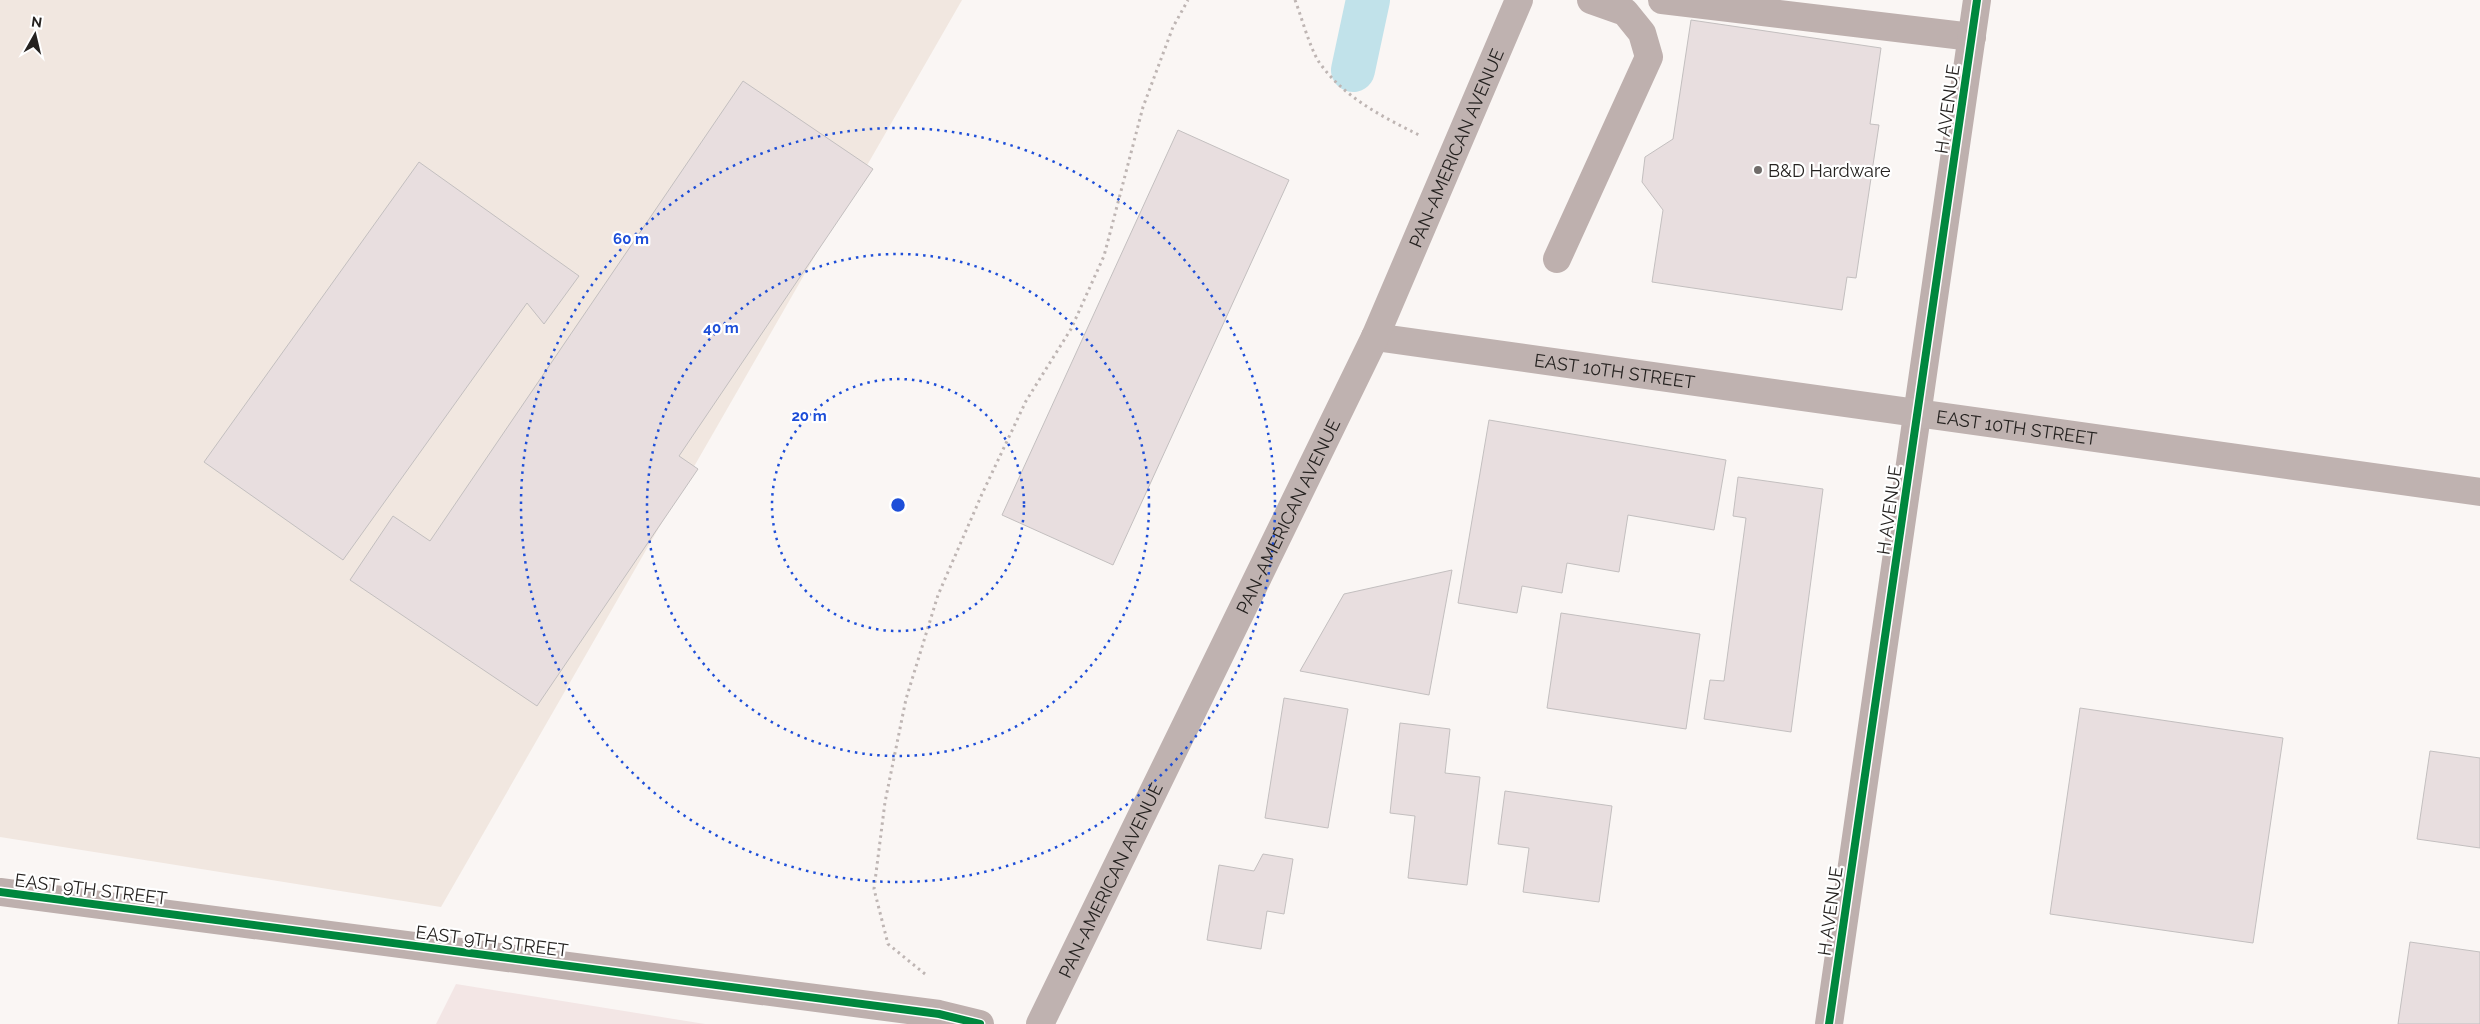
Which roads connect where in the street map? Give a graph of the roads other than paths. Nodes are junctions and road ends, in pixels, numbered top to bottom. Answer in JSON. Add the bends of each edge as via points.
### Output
{"nodes":[{"id":1,"x":1519,"y":0,"type":"edge"},
{"id":2,"x":1591,"y":0,"type":"edge"},
{"id":3,"x":1651,"y":0,"type":"edge"},
{"id":4,"x":1662,"y":0,"type":"edge"},
{"id":5,"x":1977,"y":0,"type":"edge"},
{"id":6,"x":1625,"y":12,"type":"junction"},
{"id":7,"x":1972,"y":38,"type":"junction"},
{"id":8,"x":1557,"y":259,"type":"dead end"},
{"id":9,"x":1375,"y":337,"type":"junction"},
{"id":10,"x":1918,"y":413,"type":"junction"},
{"id":11,"x":2480,"y":492,"type":"edge"},
{"id":12,"x":0,"y":892,"type":"edge"},
{"id":13,"x":980,"y":1024,"type":"edge"},
{"id":14,"x":1040,"y":1024,"type":"edge"},
{"id":15,"x":1829,"y":1024,"type":"edge"}],
"edges":[{"from":1,"to":9,"type":"main road","name":"PAN-AMERICAN AVENUE"},
{"from":2,"to":6,"type":"street"},
{"from":3,"to":6,"type":"street"},
{"from":4,"to":7,"type":"street"},
{"from":5,"to":7,"type":"street","name":"H AVENUE"},
{"from":6,"to":8,"type":"street","via":[[1642,33],[1649,57]]},
{"from":7,"to":10,"type":"street","name":"H AVENUE"},
{"from":9,"to":10,"type":"main road","name":"EAST 10TH STREET"},
{"from":9,"to":14,"type":"main road","name":"PAN-AMERICAN AVENUE"},
{"from":10,"to":11,"type":"main road","name":"EAST 10TH STREET"},
{"from":10,"to":15,"type":"street","name":"H AVENUE"},
{"from":12,"to":13,"type":"street","name":"EAST 9TH STREET","via":[[939,1014]]}]}
